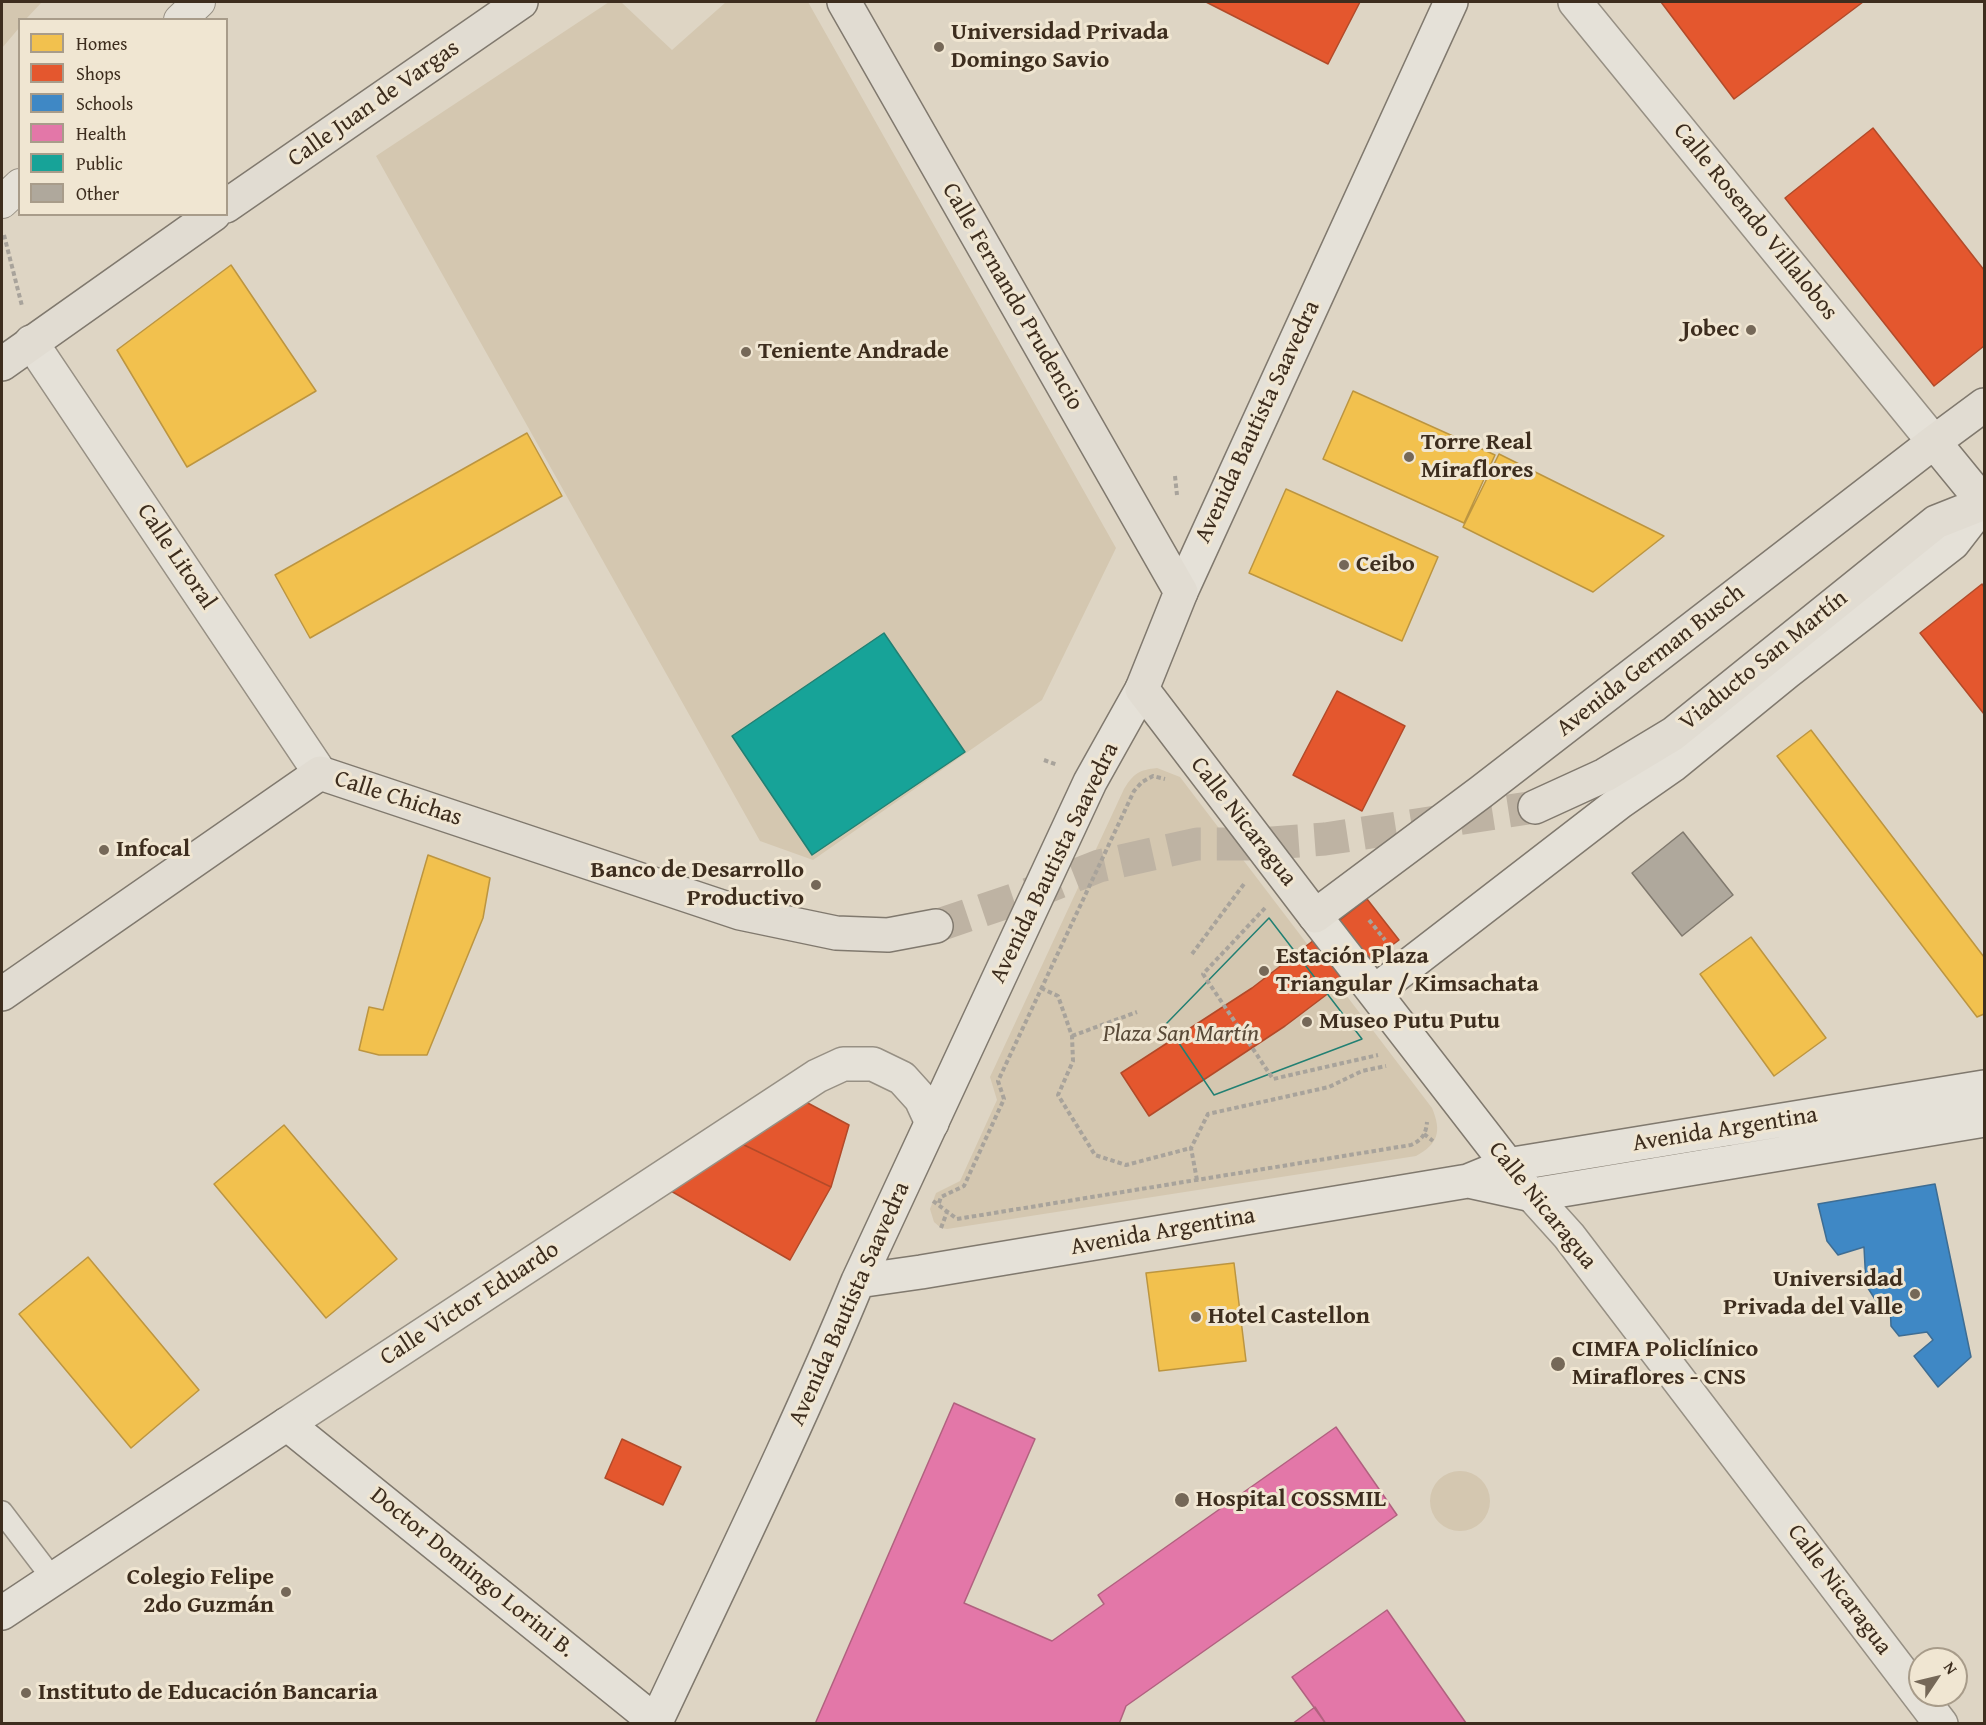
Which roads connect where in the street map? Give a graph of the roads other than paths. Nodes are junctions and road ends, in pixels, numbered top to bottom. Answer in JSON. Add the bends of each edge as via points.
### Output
{"nodes":[{"id":1,"x":199,"y":2,"type":"edge"},
{"id":2,"x":521,"y":2,"type":"edge"},
{"id":3,"x":844,"y":2,"type":"edge"},
{"id":4,"x":1451,"y":2,"type":"edge"},
{"id":5,"x":1575,"y":2,"type":"edge"},
{"id":6,"x":182,"y":18,"type":"edge"},
{"id":7,"x":18,"y":187,"type":"edge"},
{"id":8,"x":2,"y":202,"type":"edge"},
{"id":9,"x":228,"y":205,"type":"edge"},
{"id":10,"x":211,"y":216,"type":"edge"},
{"id":11,"x":31,"y":342,"type":"junction"},
{"id":12,"x":2,"y":364,"type":"edge"},
{"id":13,"x":1984,"y":405,"type":"edge"},
{"id":14,"x":1934,"y":442,"type":"junction"},
{"id":15,"x":1984,"y":503,"type":"edge"},
{"id":16,"x":1181,"y":592,"type":"junction"},
{"id":17,"x":1142,"y":688,"type":"junction"},
{"id":18,"x":320,"y":773,"type":"junction"},
{"id":19,"x":1535,"y":807,"type":"tunnel mouth"},
{"id":20,"x":1315,"y":916,"type":"junction"},
{"id":21,"x":936,"y":926,"type":"tunnel mouth"},
{"id":22,"x":1374,"y":992,"type":"junction"},
{"id":23,"x":2,"y":994,"type":"edge"},
{"id":24,"x":1984,"y":1087,"type":"edge"},
{"id":25,"x":1942,"y":1094,"type":"junction"},
{"id":26,"x":1984,"y":1120,"type":"edge"},
{"id":27,"x":932,"y":1123,"type":"junction"},
{"id":28,"x":1760,"y":1124,"type":"junction"},
{"id":29,"x":1947,"y":1125,"type":"junction"},
{"id":30,"x":1765,"y":1156,"type":"junction"},
{"id":31,"x":1507,"y":1165,"type":"junction"},
{"id":32,"x":1468,"y":1181,"type":"junction"},
{"id":33,"x":1532,"y":1195,"type":"junction"},
{"id":34,"x":858,"y":1281,"type":"junction"},
{"id":35,"x":287,"y":1424,"type":"junction"},
{"id":36,"x":2,"y":1512,"type":"edge"},
{"id":37,"x":54,"y":1578,"type":"junction"},
{"id":38,"x":2,"y":1613,"type":"edge"},
{"id":39,"x":655,"y":1723,"type":"edge"},
{"id":40,"x":1941,"y":1724,"type":"edge"}],
"edges":[{"from":1,"to":6,"type":"street"},
{"from":2,"to":9,"type":"main road","name":"Calle Juan de Vargas"},
{"from":3,"to":16,"type":"main road","name":"Calle Fernando Prudencio"},
{"from":4,"to":16,"type":"main road","name":"Avenida Bautista Saavedra"},
{"from":5,"to":14,"type":"main road","name":"Calle Rosendo Villalobos"},
{"from":7,"to":8,"type":"street"},
{"from":10,"to":11,"type":"main road"},
{"from":11,"to":12,"type":"main road"},
{"from":11,"to":18,"type":"main road","name":"Calle Litoral"},
{"from":13,"to":14,"type":"main road","name":"Avenida German Busch"},
{"from":14,"to":15,"type":"main road"},
{"from":14,"to":20,"type":"main road","name":"Avenida German Busch"},
{"from":15,"to":19,"type":"main road","name":"Viaducto San Martín","via":[[1936,522],[1673,734],[1605,775]]},
{"from":15,"to":22,"type":"main road","via":[[1953,543],[1673,765]]},
{"from":16,"to":17,"type":"main road","name":"Avenida Bautista Saavedra"},
{"from":17,"to":20,"type":"main road","name":"Calle Nicaragua"},
{"from":17,"to":27,"type":"main road","name":"Avenida Bautista Saavedra","via":[[1090,782]]},
{"from":18,"to":21,"type":"main road","name":"Calle Chichas","via":[[740,913],[836,933],[888,935]]},
{"from":18,"to":23,"type":"main road","name":"Calle Chichas"},
{"from":20,"to":22,"type":"main road","name":"Calle Nicaragua"},
{"from":22,"to":31,"type":"main road","name":"Calle Nicaragua"},
{"from":24,"to":25,"type":"main road","name":"Avenida Argentina"},
{"from":25,"to":28,"type":"main road","name":"Avenida Argentina"},
{"from":25,"to":29,"type":"main road"},
{"from":26,"to":29,"type":"main road","name":"Avenida Argentina"},
{"from":27,"to":34,"type":"main road","name":"Avenida Bautista Saavedra"},
{"from":27,"to":35,"type":"main road","name":"Calle Victor Eduardo","via":[[921,1099],[902,1078],[873,1064],[843,1064],[817,1076]]},
{"from":28,"to":30,"type":"main road"},
{"from":28,"to":31,"type":"main road","name":"Avenida Argentina"},
{"from":29,"to":30,"type":"main road","name":"Avenida Argentina"},
{"from":30,"to":33,"type":"main road","name":"Avenida Argentina"},
{"from":31,"to":32,"type":"main road","name":"Avenida Argentina"},
{"from":31,"to":33,"type":"main road","name":"Calle Nicaragua"},
{"from":32,"to":33,"type":"main road","name":"Avenida Argentina"},
{"from":32,"to":34,"type":"main road","name":"Avenida Argentina"},
{"from":33,"to":40,"type":"main road","name":"Calle Nicaragua","via":[[1569,1236]]},
{"from":34,"to":39,"type":"main road","name":"Avenida Bautista Saavedra","via":[[762,1498]]},
{"from":35,"to":37,"type":"main road","name":"Calle Victor Eduardo"},
{"from":35,"to":39,"type":"main road","name":"Doctor Domingo Lorini B."},
{"from":36,"to":37,"type":"lane"},
{"from":37,"to":38,"type":"main road","name":"Calle Victor Eduardo"}]}
